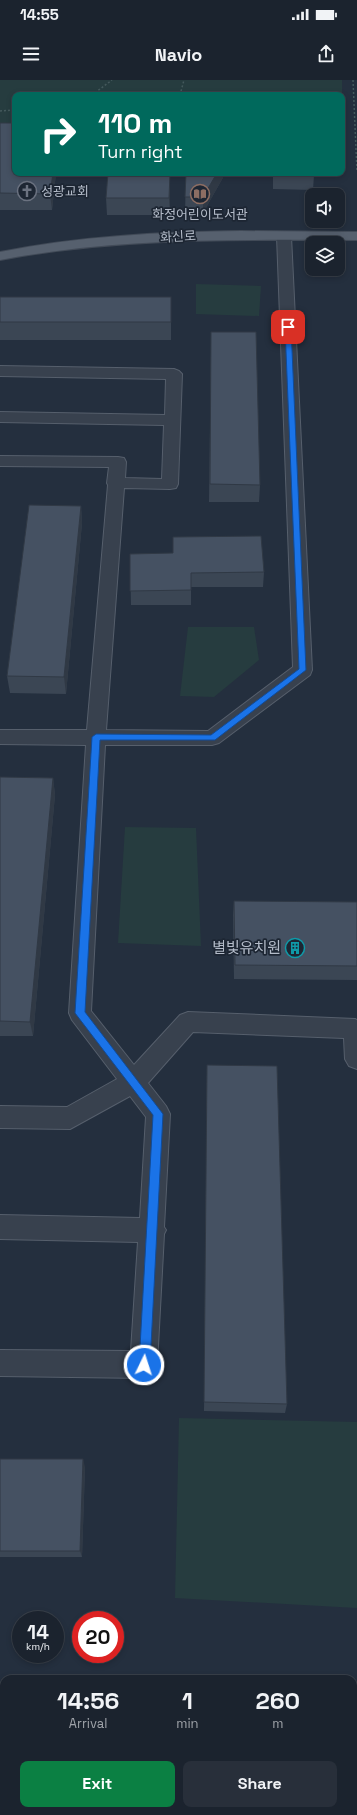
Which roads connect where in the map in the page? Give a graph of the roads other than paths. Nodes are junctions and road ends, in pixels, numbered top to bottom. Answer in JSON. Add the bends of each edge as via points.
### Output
{"nodes":[{"id":1,"x":284,"y":236,"type":"junction"},
{"id":2,"x":357,"y":236,"type":"edge"},
{"id":3,"x":0,"y":256,"type":"edge"},
{"id":4,"x":0,"y":371,"type":"edge"},
{"id":5,"x":0,"y":417,"type":"edge"},
{"id":6,"x":173,"y":420,"type":"junction"},
{"id":7,"x":0,"y":461,"type":"edge"},
{"id":8,"x":115,"y":483,"type":"junction"},
{"id":9,"x":0,"y":737,"type":"edge"},
{"id":10,"x":96,"y":737,"type":"junction"},
{"id":11,"x":357,"y":1059,"type":"edge"},
{"id":12,"x":134,"y":1082,"type":"junction"},
{"id":13,"x":0,"y":1117,"type":"edge"},
{"id":14,"x":0,"y":1227,"type":"edge"},
{"id":15,"x":153,"y":1230,"type":"junction"},
{"id":16,"x":0,"y":1363,"type":"edge"}],
"edges":[{"from":1,"to":2,"type":"main road","name":"화신로"},
{"from":1,"to":3,"type":"main road","name":"화신로","via":[[202,235],[124,239],[47,247]]},
{"from":1,"to":10,"type":"lane","via":[[303,670],[212,738]]},
{"from":4,"to":6,"type":"lane","via":[[174,374]]},
{"from":5,"to":6,"type":"lane"},
{"from":6,"to":8,"type":"lane","via":[[170,484]]},
{"from":7,"to":8,"type":"lane","via":[[118,462]]},
{"from":8,"to":10,"type":"lane"},
{"from":9,"to":10,"type":"lane"},
{"from":10,"to":12,"type":"lane","via":[[80,1013]]},
{"from":11,"to":12,"type":"lane","via":[[355,1029],[188,1022]]},
{"from":12,"to":13,"type":"lane","via":[[70,1118]]},
{"from":12,"to":15,"type":"lane","via":[[158,1114]]},
{"from":14,"to":15,"type":"lane"},
{"from":15,"to":16,"type":"lane","via":[[144,1365]]}]}
